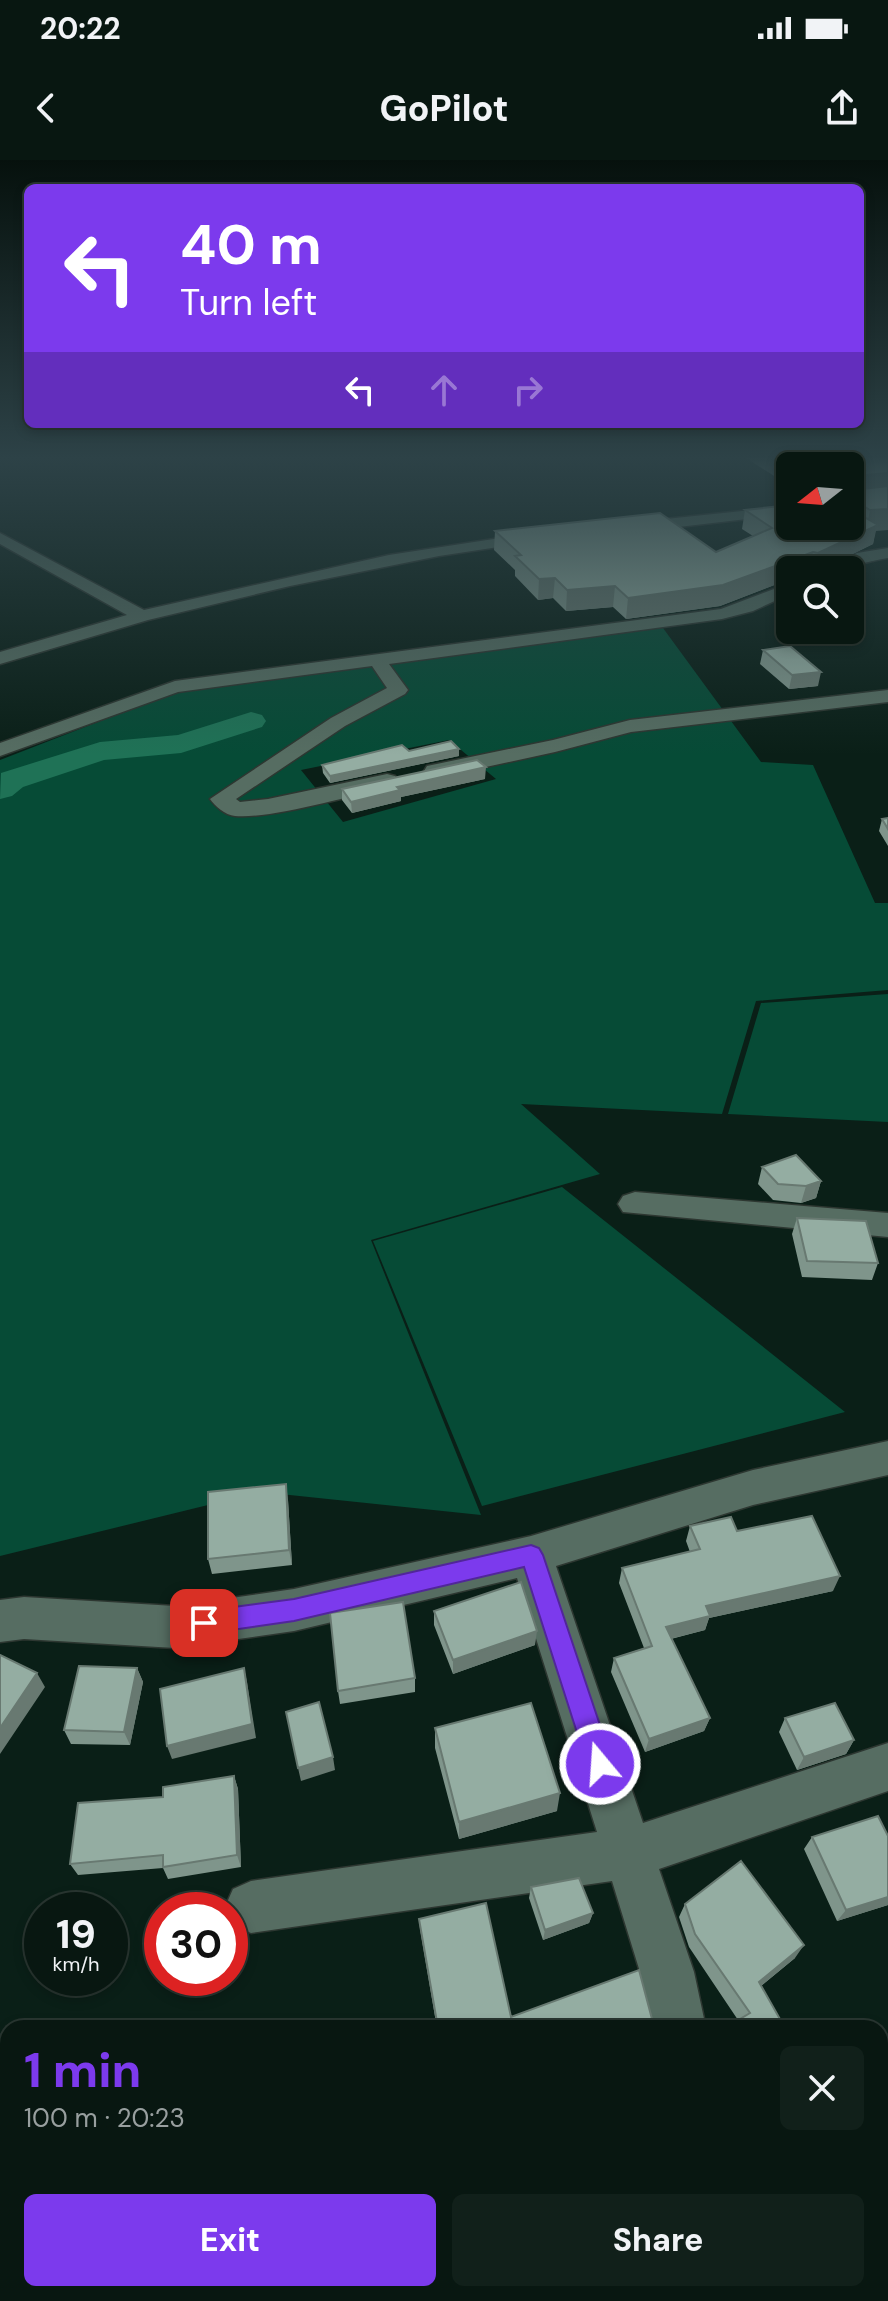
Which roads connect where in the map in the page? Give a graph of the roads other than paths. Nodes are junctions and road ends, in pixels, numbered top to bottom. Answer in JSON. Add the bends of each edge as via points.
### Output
{"nodes":[{"id":1,"x":31,"y":555,"type":"edge"},
{"id":2,"x":410,"y":555,"type":"edge"},
{"id":3,"x":776,"y":594,"type":"edge"},
{"id":4,"x":142,"y":616,"type":"junction"},
{"id":5,"x":0,"y":658,"type":"edge"},
{"id":6,"x":377,"y":660,"type":"junction"},
{"id":7,"x":888,"y":696,"type":"edge"},
{"id":8,"x":0,"y":750,"type":"edge"},
{"id":9,"x":635,"y":1204,"type":"dead end"},
{"id":10,"x":888,"y":1225,"type":"edge"},
{"id":11,"x":888,"y":1458,"type":"edge"},
{"id":12,"x":531,"y":1555,"type":"junction"},
{"id":13,"x":0,"y":1621,"type":"edge"},
{"id":14,"x":888,"y":1767,"type":"edge"},
{"id":15,"x":630,"y":1853,"type":"junction"},
{"id":16,"x":251,"y":1907,"type":"dead end"},
{"id":17,"x":676,"y":2020,"type":"edge"}],
"edges":[{"from":1,"to":4,"type":"street"},
{"from":2,"to":4,"type":"street"},
{"from":3,"to":6,"type":"street","via":[[722,614]]},
{"from":4,"to":5,"type":"street"},
{"from":6,"to":7,"type":"street","via":[[398,690],[338,722],[221,799],[235,809],[268,806],[630,726]]},
{"from":6,"to":8,"type":"street","via":[[175,687]]},
{"from":9,"to":10,"type":"street"},
{"from":11,"to":12,"type":"street","via":[[739,1491]]},
{"from":12,"to":13,"type":"street","via":[[294,1610],[175,1627]]},
{"from":12,"to":15,"type":"street"},
{"from":14,"to":15,"type":"street"},
{"from":15,"to":16,"type":"street"},
{"from":15,"to":17,"type":"street"}]}
